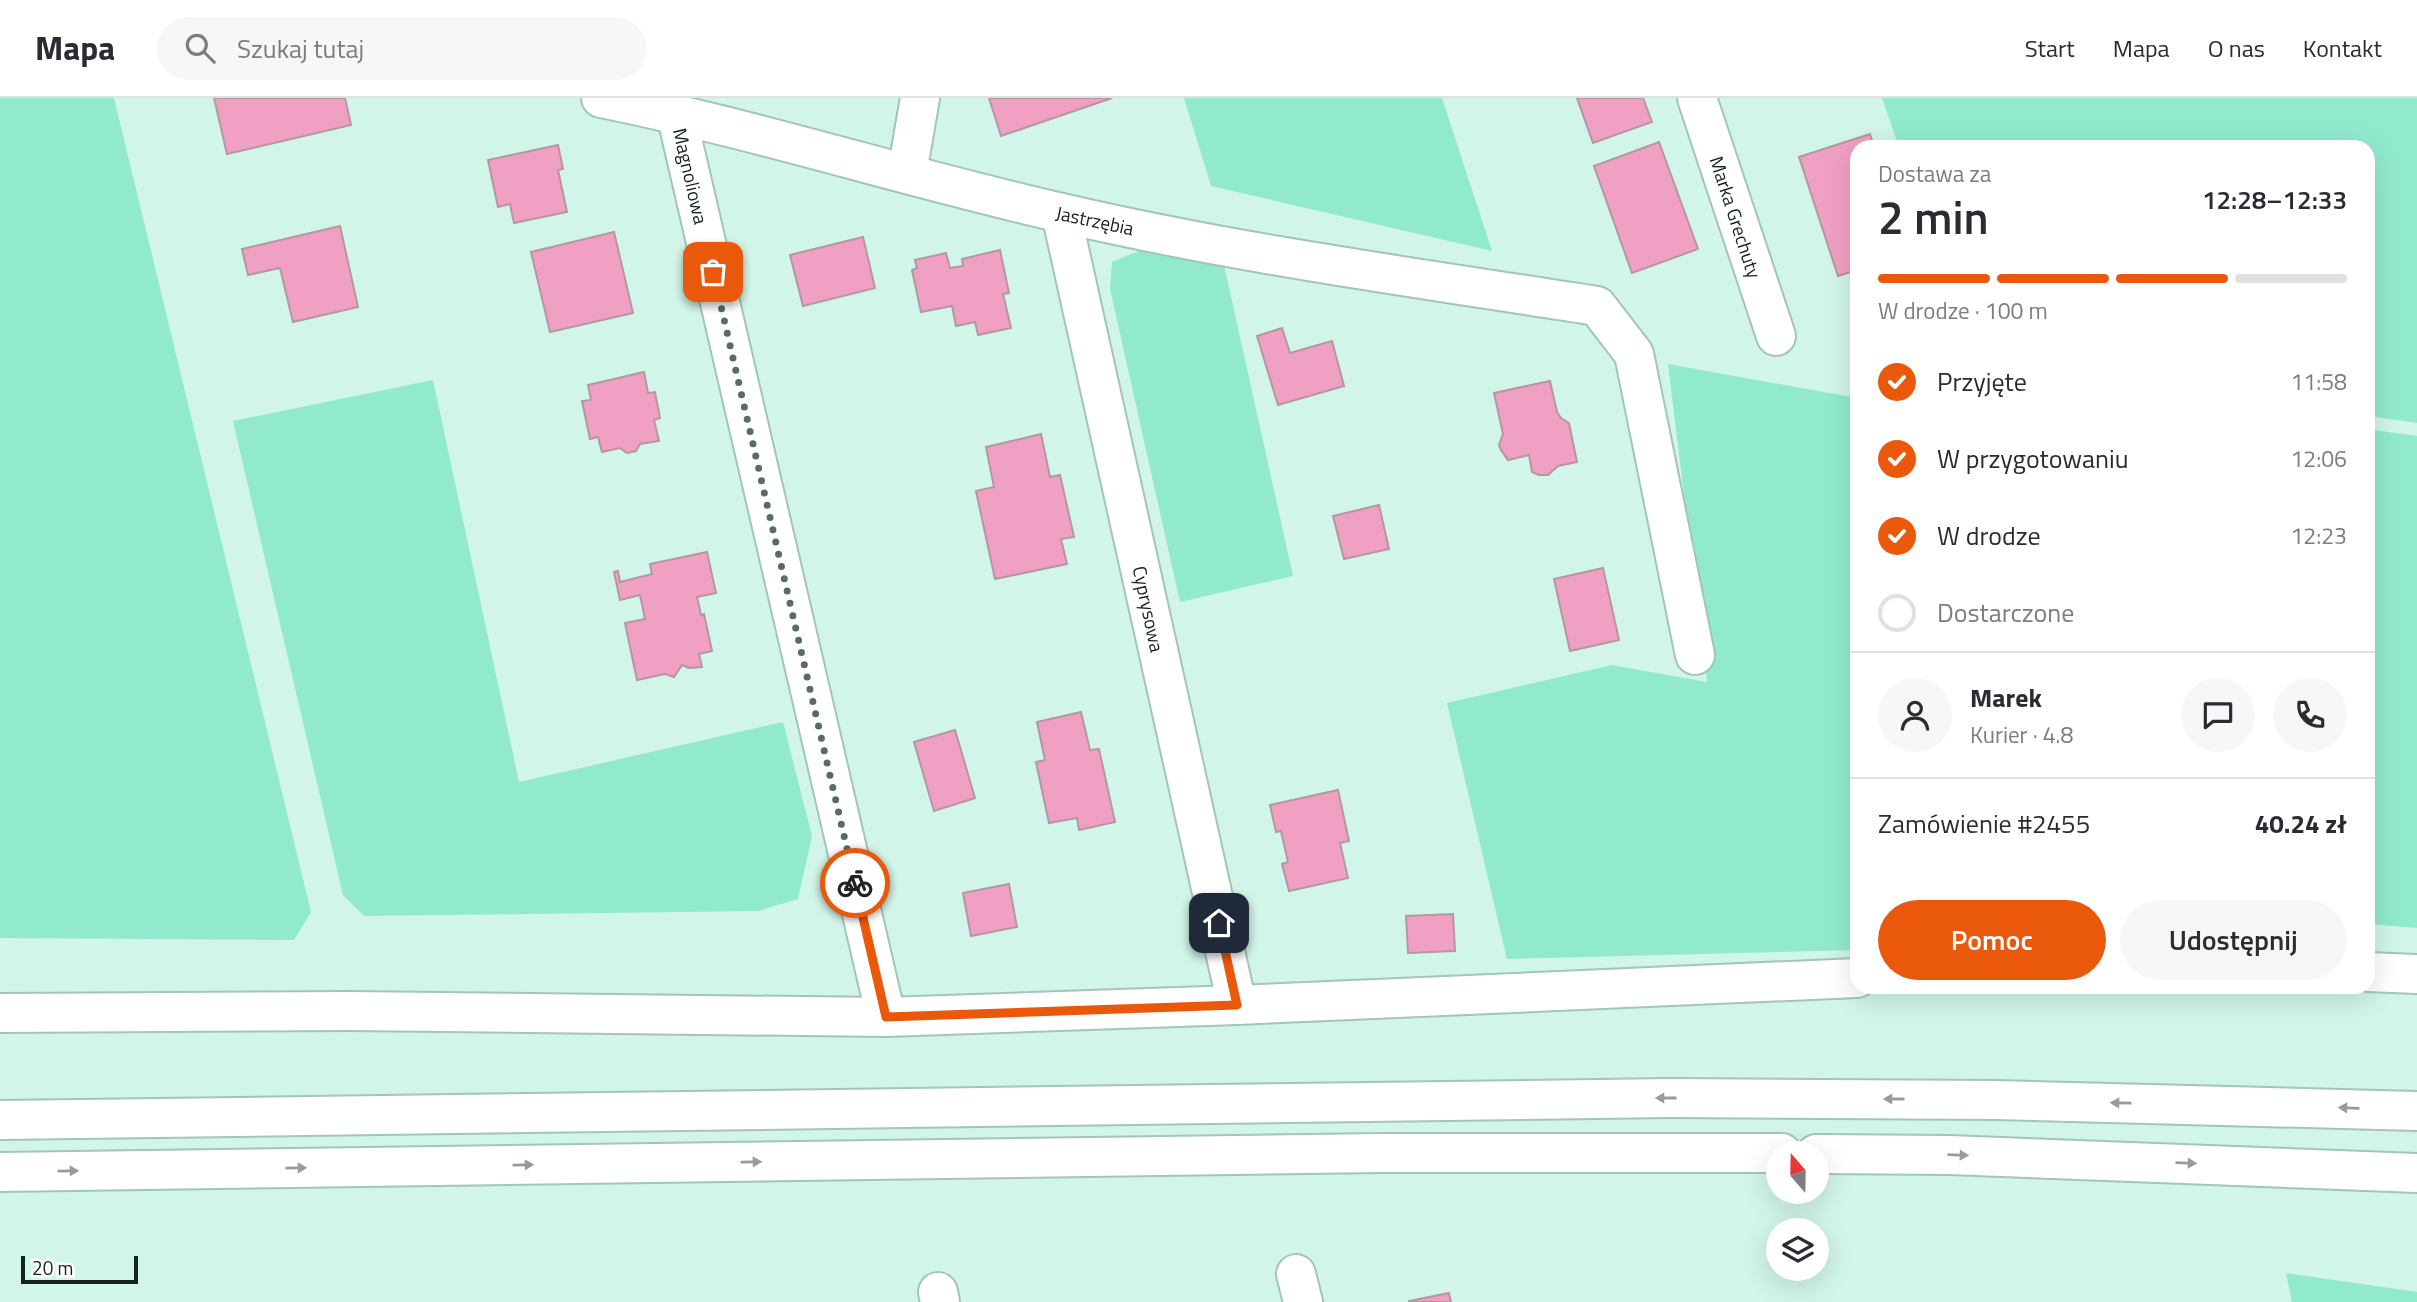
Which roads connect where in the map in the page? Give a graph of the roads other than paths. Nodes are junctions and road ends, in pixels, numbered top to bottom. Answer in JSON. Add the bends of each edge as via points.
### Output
{"nodes":[{"id":1,"x":601,"y":98,"type":"edge"},
{"id":2,"x":920,"y":98,"type":"edge"},
{"id":3,"x":1697,"y":98,"type":"edge"},
{"id":4,"x":676,"y":113,"type":"junction"},
{"id":5,"x":907,"y":173,"type":"junction"},
{"id":6,"x":1061,"y":213,"type":"junction"},
{"id":7,"x":1776,"y":336,"type":"dead end"},
{"id":8,"x":1695,"y":655,"type":"dead end"},
{"id":9,"x":2375,"y":972,"type":"edge"},
{"id":10,"x":2417,"y":974,"type":"edge"},
{"id":11,"x":1850,"y":978,"type":"edge"},
{"id":12,"x":1237,"y":1005,"type":"junction"},
{"id":13,"x":0,"y":1013,"type":"edge"},
{"id":14,"x":886,"y":1017,"type":"junction"},
{"id":15,"x":2417,"y":1111,"type":"edge"},
{"id":16,"x":0,"y":1120,"type":"edge"},
{"id":17,"x":1766,"y":1153,"type":"edge"},
{"id":18,"x":1829,"y":1154,"type":"edge"},
{"id":19,"x":0,"y":1172,"type":"edge"},
{"id":20,"x":2417,"y":1173,"type":"edge"}],
"edges":[{"from":1,"to":4,"type":"main road","name":"Jastrzębia"},
{"from":2,"to":5,"type":"main road"},
{"from":3,"to":7,"type":"main road","name":"Marka Grechuty"},
{"from":4,"to":5,"type":"main road","name":"Jastrzębia"},
{"from":4,"to":14,"type":"main road","name":"Magnoliowa"},
{"from":5,"to":6,"type":"main road","name":"Jastrzębia"},
{"from":6,"to":8,"type":"main road","name":"Jastrzębia","via":[[1271,256],[1597,306],[1634,354]]},
{"from":6,"to":12,"type":"main road","name":"Cyprysowa"},
{"from":9,"to":10,"type":"main road"},
{"from":11,"to":12,"type":"main road"},
{"from":12,"to":14,"type":"main road"},
{"from":13,"to":14,"type":"main road","via":[[349,1011]]},
{"from":15,"to":16,"type":"main road","one_way":true,"via":[[1670,1097]]},
{"from":19,"to":17,"type":"main road","one_way":true,"via":[[1381,1153]]},
{"from":18,"to":20,"type":"main road","one_way":true}]}
